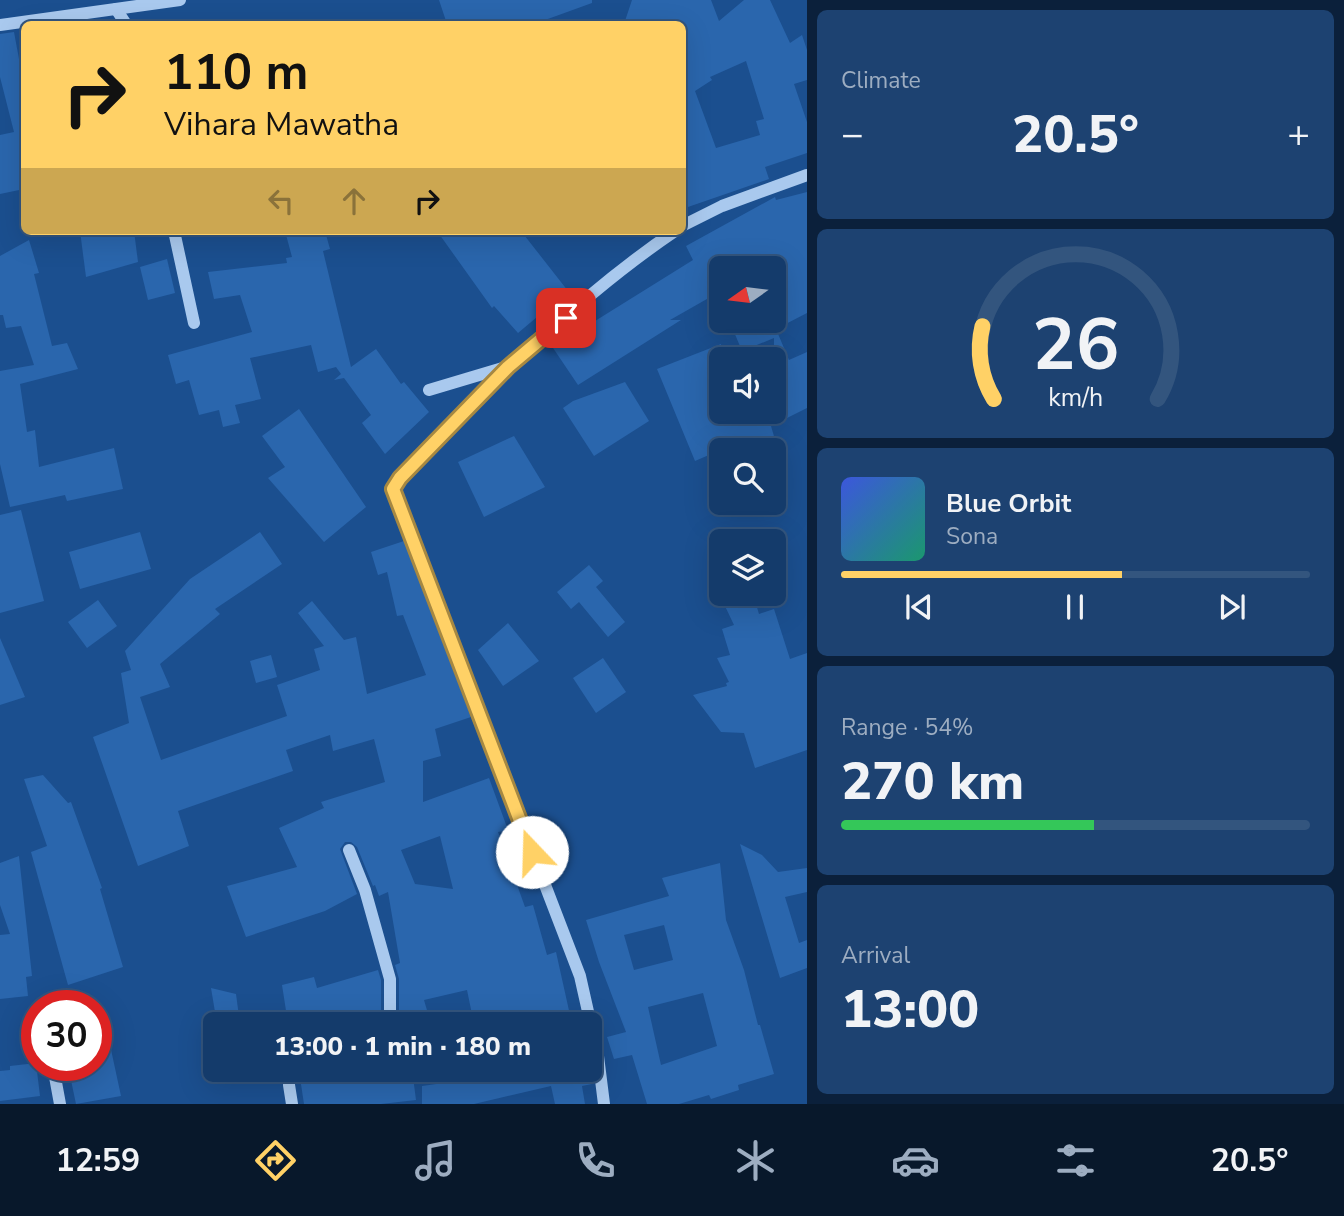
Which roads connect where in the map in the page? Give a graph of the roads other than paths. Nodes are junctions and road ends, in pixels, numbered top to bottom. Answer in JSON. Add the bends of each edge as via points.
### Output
{"nodes":[{"id":1,"x":180,"y":0,"type":"edge"},
{"id":2,"x":116,"y":9,"type":"junction"},
{"id":3,"x":29,"y":21,"type":"edge"},
{"id":4,"x":124,"y":21,"type":"edge"},
{"id":5,"x":21,"y":22,"type":"edge"},
{"id":6,"x":0,"y":25,"type":"edge"},
{"id":7,"x":807,"y":175,"type":"edge"},
{"id":8,"x":686,"y":224,"type":"edge"},
{"id":9,"x":175,"y":235,"type":"edge"},
{"id":10,"x":669,"y":235,"type":"edge"},
{"id":11,"x":194,"y":323,"type":"dead end"},
{"id":12,"x":508,"y":367,"type":"junction"},
{"id":13,"x":429,"y":390,"type":"dead end"},
{"id":14,"x":349,"y":850,"type":"dead end"},
{"id":15,"x":390,"y":1012,"type":"edge"},
{"id":16,"x":56,"y":1081,"type":"edge"},
{"id":17,"x":289,"y":1082,"type":"edge"},
{"id":18,"x":60,"y":1104,"type":"edge"},
{"id":19,"x":292,"y":1104,"type":"edge"},
{"id":20,"x":604,"y":1104,"type":"edge"}],
"edges":[{"from":1,"to":2,"type":"street"},
{"from":2,"to":3,"type":"street"},
{"from":2,"to":4,"type":"street"},
{"from":5,"to":6,"type":"street"},
{"from":7,"to":8,"type":"street"},
{"from":9,"to":11,"type":"street"},
{"from":10,"to":12,"type":"street"},
{"from":12,"to":13,"type":"street"},
{"from":12,"to":20,"type":"street","via":[[393,489],[580,976]]},
{"from":14,"to":15,"type":"street","via":[[390,979]]},
{"from":16,"to":18,"type":"street"},
{"from":17,"to":19,"type":"street"}]}
